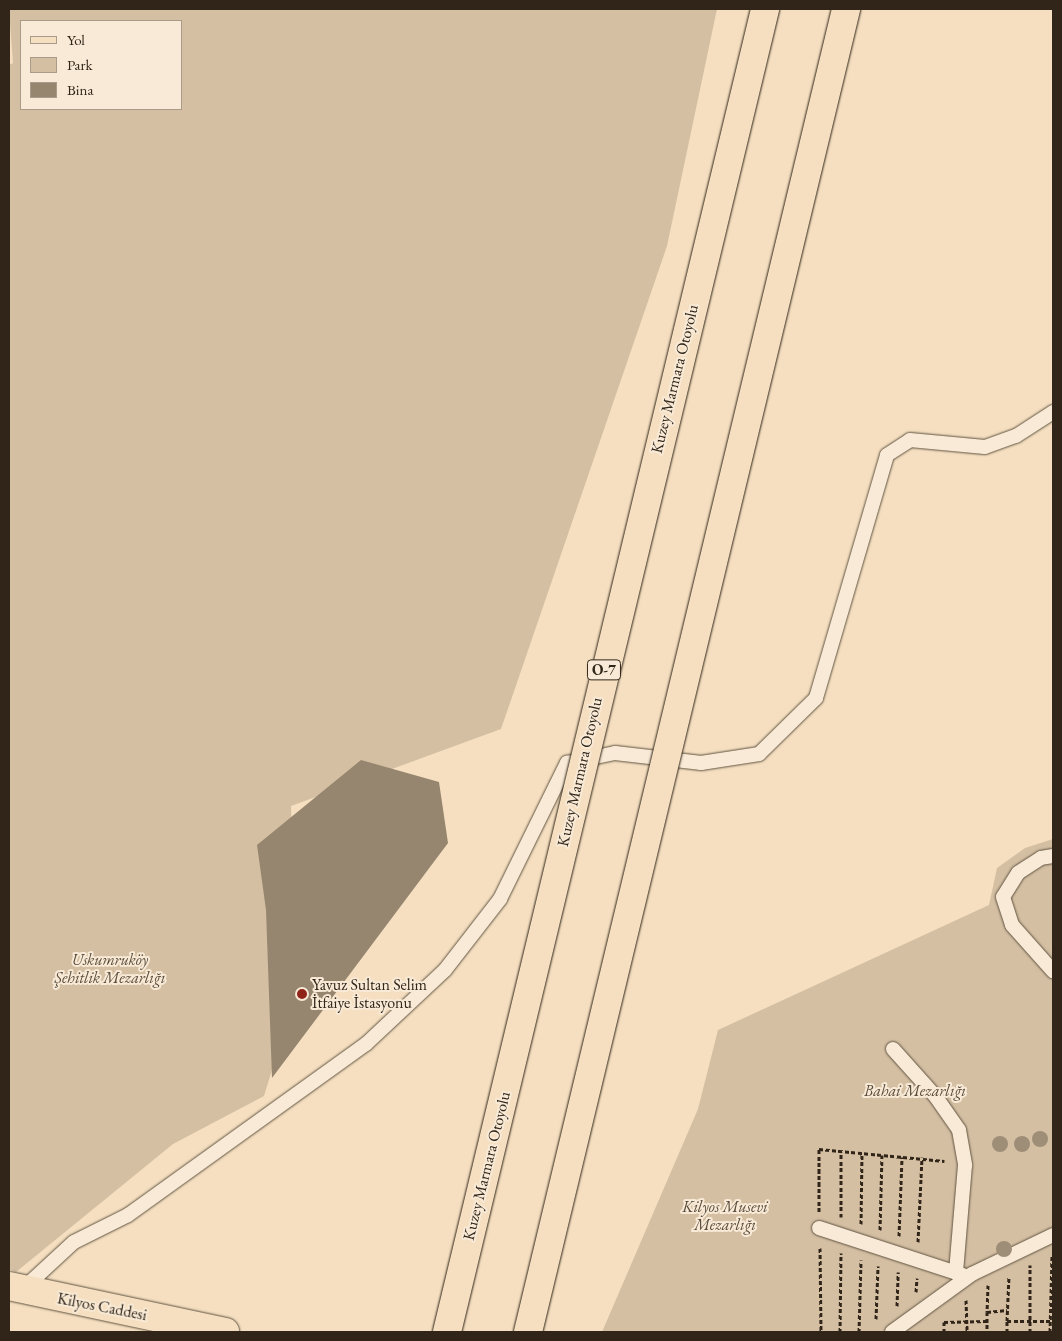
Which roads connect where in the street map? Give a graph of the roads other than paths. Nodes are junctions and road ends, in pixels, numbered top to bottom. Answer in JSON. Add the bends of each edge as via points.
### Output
{"nodes":[{"id":1,"x":765,"y":9,"type":"edge"},
{"id":2,"x":846,"y":9,"type":"edge"},
{"id":3,"x":1053,"y":412,"type":"edge"},
{"id":4,"x":1053,"y":856,"type":"edge"},
{"id":5,"x":1053,"y":971,"type":"edge"},
{"id":6,"x":893,"y":1049,"type":"dead end"},
{"id":7,"x":819,"y":1228,"type":"road end"},
{"id":8,"x":1053,"y":1235,"type":"edge"},
{"id":9,"x":963,"y":1277,"type":"junction"},
{"id":10,"x":15,"y":1288,"type":"edge"},
{"id":11,"x":225,"y":1332,"type":"edge"},
{"id":12,"x":447,"y":1332,"type":"edge"},
{"id":13,"x":528,"y":1332,"type":"edge"},
{"id":14,"x":892,"y":1332,"type":"edge"}],
"edges":[{"from":1,"to":12,"type":"main road","name":"Kuzey Marmara Otoyolu","number":"O-7","bridge":true},
{"from":2,"to":13,"type":"main road","bridge":true},
{"from":3,"to":10,"type":"lane","via":[[1016,436],[985,447],[910,440],[887,455],[816,698],[759,754],[701,763],[615,753],[567,763],[500,900],[444,970],[366,1044],[136,1210],[74,1242]]},
{"from":4,"to":5,"type":"lane","via":[[1041,858],[1018,873],[1003,897],[1012,925]]},
{"from":6,"to":9,"type":"lane","via":[[936,1097],[959,1130],[965,1165]]},
{"from":7,"to":9,"type":"lane"},
{"from":8,"to":9,"type":"lane"},
{"from":9,"to":14,"type":"lane"},
{"from":10,"to":11,"type":"main road","name":"Kilyos Caddesi"}]}
